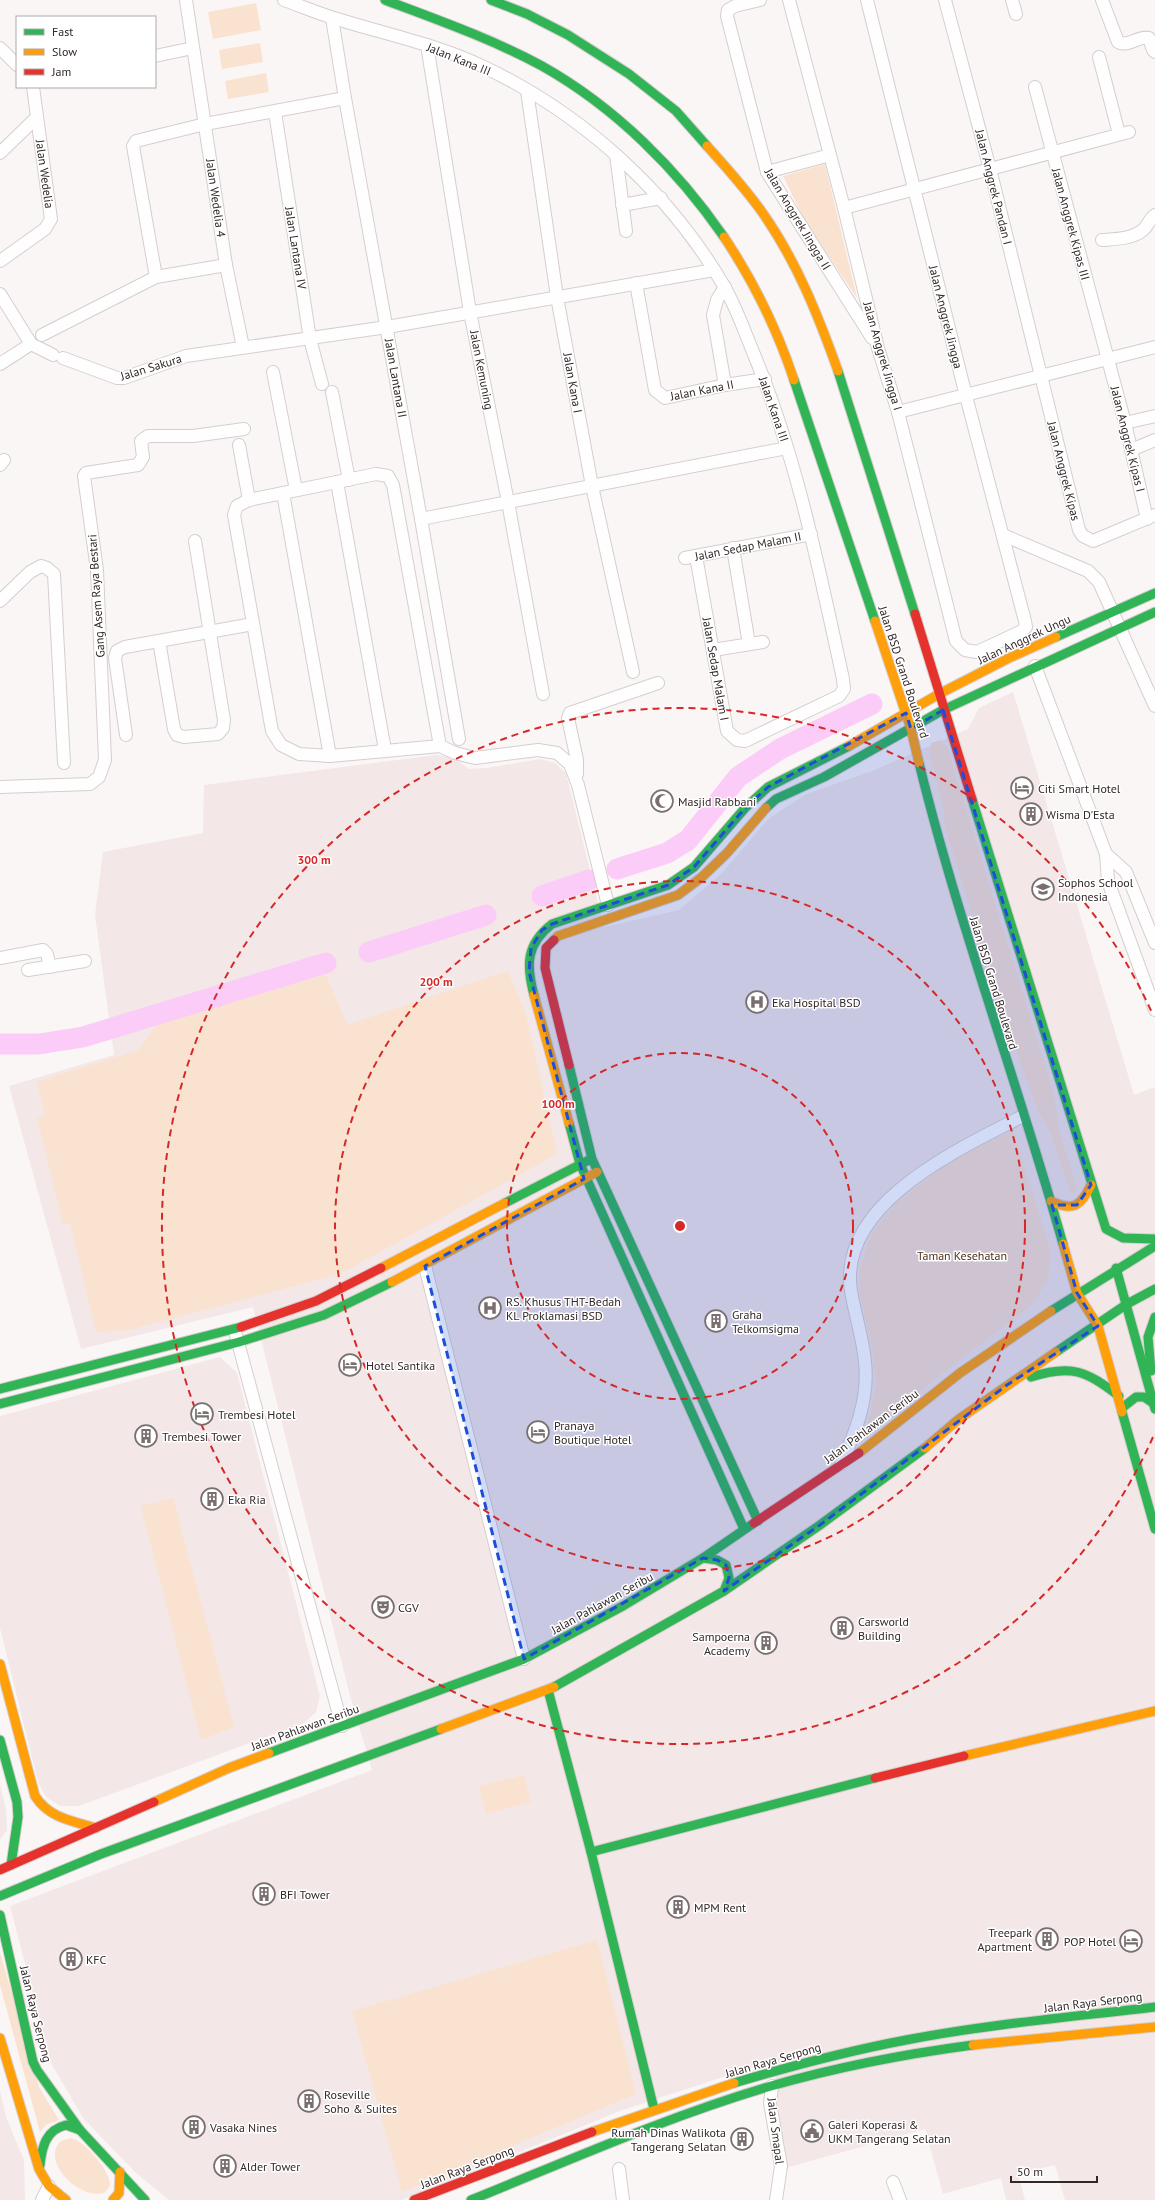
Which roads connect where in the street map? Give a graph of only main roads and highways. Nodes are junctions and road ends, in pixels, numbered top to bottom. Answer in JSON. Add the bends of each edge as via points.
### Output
{"nodes":[{"id":1,"x":385,"y":0,"type":"edge"},
{"id":2,"x":491,"y":0,"type":"edge"},
{"id":3,"x":1155,"y":593,"type":"edge"},
{"id":4,"x":1155,"y":612,"type":"edge"},
{"id":5,"x":938,"y":694,"type":"junction"},
{"id":6,"x":943,"y":710,"type":"junction"},
{"id":7,"x":906,"y":713,"type":"junction"},
{"id":8,"x":911,"y":729,"type":"junction"},
{"id":9,"x":631,"y":898,"type":"junction"},
{"id":10,"x":635,"y":910,"type":"junction"},
{"id":11,"x":592,"y":1158,"type":"junction"},
{"id":12,"x":580,"y":1164,"type":"junction"},
{"id":13,"x":598,"y":1171,"type":"junction"},
{"id":14,"x":586,"y":1177,"type":"junction"},
{"id":15,"x":1091,"y":1185,"type":"junction"},
{"id":16,"x":1050,"y":1201,"type":"junction"},
{"id":17,"x":1155,"y":1239,"type":"edge"},
{"id":18,"x":1155,"y":1246,"type":"edge"},
{"id":19,"x":1116,"y":1268,"type":"junction"},
{"id":20,"x":1155,"y":1289,"type":"edge"},
{"id":21,"x":1077,"y":1293,"type":"junction"},
{"id":22,"x":1127,"y":1304,"type":"junction"},
{"id":23,"x":1155,"y":1317,"type":"edge"},
{"id":24,"x":1098,"y":1326,"type":"junction"},
{"id":25,"x":684,"y":1358,"type":"junction"},
{"id":26,"x":670,"y":1364,"type":"junction"},
{"id":27,"x":1007,"y":1385,"type":"junction"},
{"id":28,"x":0,"y":1389,"type":"edge"},
{"id":29,"x":1118,"y":1396,"type":"junction"},
{"id":30,"x":0,"y":1404,"type":"edge"},
{"id":31,"x":1154,"y":1405,"type":"edge"},
{"id":32,"x":1122,"y":1408,"type":"junction"},
{"id":33,"x":758,"y":1521,"type":"junction"},
{"id":34,"x":1155,"y":1529,"type":"edge"},
{"id":35,"x":744,"y":1530,"type":"junction"},
{"id":36,"x":703,"y":1558,"type":"junction"},
{"id":37,"x":724,"y":1591,"type":"junction"},
{"id":38,"x":0,"y":1664,"type":"edge"},
{"id":39,"x":548,"y":1690,"type":"junction"},
{"id":40,"x":1155,"y":1711,"type":"edge"},
{"id":41,"x":0,"y":1740,"type":"edge"},
{"id":42,"x":35,"y":1796,"type":"junction"},
{"id":43,"x":17,"y":1802,"type":"junction"},
{"id":44,"x":96,"y":1828,"type":"junction"},
{"id":45,"x":591,"y":1852,"type":"junction"},
{"id":46,"x":11,"y":1864,"type":"junction"},
{"id":47,"x":0,"y":1870,"type":"edge"},
{"id":48,"x":0,"y":1896,"type":"edge"},
{"id":49,"x":0,"y":1915,"type":"edge"},
{"id":50,"x":1155,"y":2007,"type":"edge"},
{"id":51,"x":1155,"y":2027,"type":"edge"},
{"id":52,"x":0,"y":2038,"type":"edge"},
{"id":53,"x":835,"y":2055,"type":"junction"},
{"id":54,"x":838,"y":2069,"type":"junction"},
{"id":55,"x":654,"y":2109,"type":"junction"},
{"id":56,"x":80,"y":2130,"type":"junction"},
{"id":57,"x":510,"y":2164,"type":"junction"},
{"id":58,"x":39,"y":2169,"type":"junction"},
{"id":59,"x":120,"y":2172,"type":"junction"},
{"id":60,"x":517,"y":2181,"type":"junction"},
{"id":61,"x":65,"y":2200,"type":"edge"},
{"id":62,"x":113,"y":2200,"type":"edge"},
{"id":63,"x":145,"y":2200,"type":"edge"},
{"id":64,"x":414,"y":2200,"type":"edge"},
{"id":65,"x":471,"y":2200,"type":"edge"}],
"edges":[{"from":1,"to":7,"type":"main road","name":"Jalan BSD Grand Boulevard","via":[[473,33],[544,68],[597,103],[644,142],[713,220],[766,304],[780,338]]},
{"from":2,"to":5,"type":"main road","via":[[527,14],[568,35],[628,74],[676,111],[762,212],[785,248],[818,314],[852,410]]},
{"from":3,"to":5,"type":"main road","name":"Jalan Anggrek Ungu","via":[[1009,658]]},
{"from":4,"to":6,"type":"main road"},
{"from":5,"to":6,"type":"main road"},
{"from":5,"to":7,"type":"main road","name":"Jalan Anggrek Ungu"},
{"from":6,"to":8,"type":"main road"},
{"from":6,"to":15,"type":"main road","via":[[980,819]]},
{"from":7,"to":8,"type":"main road","name":"Jalan BSD Grand Boulevard"},
{"from":7,"to":9,"type":"main road","name":"Jalan Anggrek Ungu","via":[[768,787],[745,808],[694,867],[668,885]]},
{"from":8,"to":10,"type":"main road","via":[[824,777],[776,799],[763,810],[727,853],[692,886],[678,895]]},
{"from":8,"to":16,"type":"main road","name":"Jalan BSD Grand Boulevard","via":[[936,832],[976,968]]},
{"from":9,"to":10,"type":"main road"},
{"from":9,"to":12,"type":"main road","name":"Jalan Anggrek Ungu","via":[[552,924],[542,930],[534,940],[530,959],[532,986]]},
{"from":10,"to":11,"type":"main road","via":[[558,936],[546,948],[545,968]]},
{"from":11,"to":12,"type":"main road"},
{"from":11,"to":13,"type":"main road"},
{"from":12,"to":14,"type":"main road","name":"Jalan Anggrek Ungu"},
{"from":12,"to":28,"type":"main road","via":[[316,1301],[234,1329]]},
{"from":13,"to":14,"type":"main road"},
{"from":13,"to":25,"type":"main road"},
{"from":14,"to":26,"type":"main road","name":"Jalan Anggrek Ungu"},
{"from":14,"to":30,"type":"main road","via":[[425,1266],[324,1315],[239,1342]]},
{"from":15,"to":16,"type":"main road","via":[[1086,1197],[1077,1205],[1060,1206]]},
{"from":15,"to":17,"type":"main road","via":[[1106,1229],[1123,1239]]},
{"from":16,"to":21,"type":"main road","name":"Jalan BSD Grand Boulevard"},
{"from":18,"to":19,"type":"main road","name":"Jalan Pahlawan Seribu"},
{"from":19,"to":21,"type":"main road","name":"Jalan Pahlawan Seribu"},
{"from":19,"to":22,"type":"main road"},
{"from":20,"to":22,"type":"main road"},
{"from":21,"to":24,"type":"main road","name":"Jalan BSD Grand Boulevard"},
{"from":21,"to":33,"type":"main road","name":"Jalan Pahlawan Seribu","via":[[960,1373],[894,1426]]},
{"from":22,"to":24,"type":"main road"},
{"from":22,"to":31,"type":"main road"},
{"from":23,"to":31,"type":"main road","via":[[1148,1332],[1147,1343]]},
{"from":24,"to":27,"type":"main road"},
{"from":24,"to":29,"type":"main road","name":"Jalan BSD Grand Boulevard"},
{"from":25,"to":26,"type":"main road"},
{"from":25,"to":33,"type":"main road"},
{"from":26,"to":35,"type":"main road","name":"Jalan Anggrek Ungu"},
{"from":27,"to":29,"type":"main road","via":[[1049,1371],[1077,1369],[1093,1376]]},
{"from":27,"to":37,"type":"main road","via":[[916,1456]]},
{"from":29,"to":32,"type":"main road","name":"Jalan BSD Grand Boulevard"},
{"from":31,"to":32,"type":"main road","via":[[1146,1397],[1138,1396]]},
{"from":32,"to":34,"type":"main road","name":"Jalan BSD Grand Boulevard"},
{"from":33,"to":35,"type":"main road","name":"Jalan Pahlawan Seribu"},
{"from":35,"to":36,"type":"main road","name":"Jalan Pahlawan Seribu"},
{"from":36,"to":37,"type":"main road","via":[[717,1560],[726,1565],[729,1578]]},
{"from":36,"to":44,"type":"main road","name":"Jalan Pahlawan Seribu","via":[[623,1606],[524,1659],[229,1768]]},
{"from":37,"to":39,"type":"main road"},
{"from":38,"to":42,"type":"main road"},
{"from":39,"to":45,"type":"main road"},
{"from":39,"to":48,"type":"main road","via":[[101,1854]]},
{"from":40,"to":45,"type":"main road","via":[[929,1764]]},
{"from":41,"to":43,"type":"main road"},
{"from":42,"to":43,"type":"main road"},
{"from":42,"to":44,"type":"main road","via":[[42,1807],[54,1815]]},
{"from":43,"to":46,"type":"main road","via":[[17,1823]]},
{"from":44,"to":46,"type":"main road","name":"Jalan Pahlawan Seribu"},
{"from":45,"to":55,"type":"main road"},
{"from":46,"to":47,"type":"main road","name":"Jalan Pahlawan Seribu"},
{"from":49,"to":56,"type":"main road","name":"Jalan Raya Serpong","via":[[33,2062]]},
{"from":50,"to":53,"type":"main road","name":"Jalan Raya Serpong","via":[[937,2034]]},
{"from":51,"to":54,"type":"main road","name":"Jalan Raya Serpong","via":[[941,2049]]},
{"from":52,"to":58,"type":"main road"},
{"from":53,"to":54,"type":"main road"},
{"from":53,"to":55,"type":"main road","name":"Jalan Raya Serpong","via":[[739,2081]]},
{"from":54,"to":60,"type":"main road","name":"Jalan Raya Serpong","via":[[772,2086],[633,2134]]},
{"from":55,"to":57,"type":"main road","name":"Jalan Raya Serpong"},
{"from":56,"to":58,"type":"main road","via":[[66,2125],[51,2131],[43,2144]]},
{"from":56,"to":59,"type":"main road","name":"Jalan Raya Serpong"},
{"from":57,"to":60,"type":"main road"},
{"from":57,"to":64,"type":"main road","name":"Jalan Raya Serpong"},
{"from":58,"to":61,"type":"main road","via":[[48,2186]]},
{"from":59,"to":62,"type":"main road","via":[[119,2193]]},
{"from":59,"to":63,"type":"main road","name":"Jalan Raya Serpong"},
{"from":60,"to":65,"type":"main road","name":"Jalan Raya Serpong"}]}
